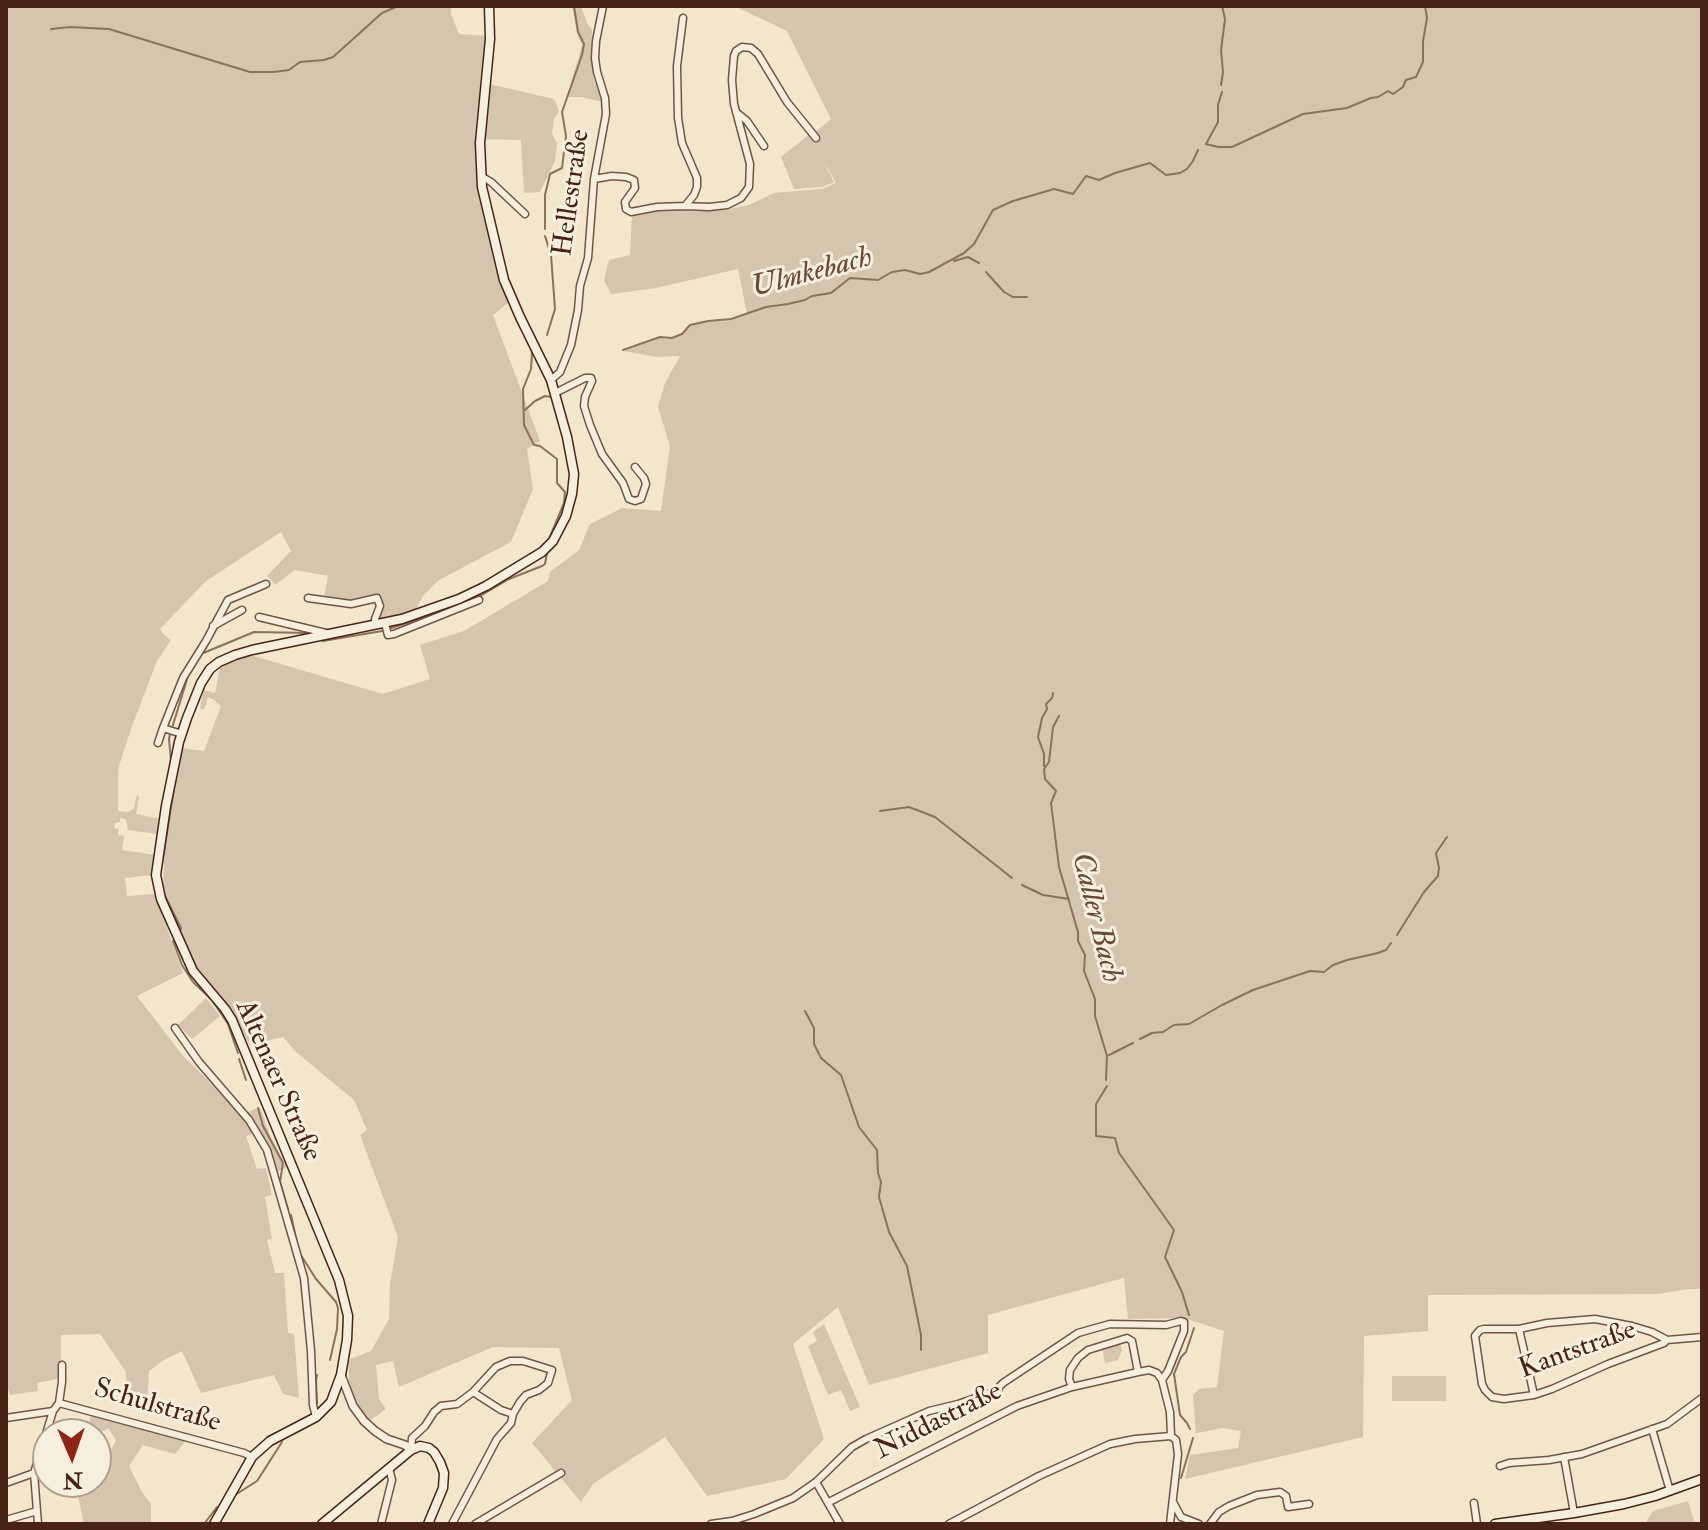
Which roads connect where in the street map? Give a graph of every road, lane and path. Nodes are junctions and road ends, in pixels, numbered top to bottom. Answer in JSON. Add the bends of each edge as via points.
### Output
{"nodes":[{"id":1,"x":489,"y":6,"type":"edge"},
{"id":2,"x":603,"y":6,"type":"edge"},
{"id":3,"x":683,"y":18,"type":"dead end"},
{"id":4,"x":736,"y":112,"type":"junction"},
{"id":5,"x":816,"y":138,"type":"dead end"},
{"id":6,"x":764,"y":146,"type":"dead end"},
{"id":7,"x":481,"y":176,"type":"junction"},
{"id":8,"x":594,"y":179,"type":"junction"},
{"id":9,"x":685,"y":206,"type":"junction"},
{"id":10,"x":525,"y":214,"type":"dead end"},
{"id":11,"x":551,"y":380,"type":"junction"},
{"id":12,"x":555,"y":393,"type":"junction"},
{"id":13,"x":635,"y":467,"type":"dead end"},
{"id":14,"x":266,"y":584,"type":"dead end"},
{"id":15,"x":308,"y":598,"type":"dead end"},
{"id":16,"x":479,"y":600,"type":"dead end"},
{"id":17,"x":242,"y":610,"type":"dead end"},
{"id":18,"x":259,"y":617,"type":"dead end"},
{"id":19,"x":375,"y":625,"type":"junction"},
{"id":20,"x":213,"y":626,"type":"junction"},
{"id":21,"x":386,"y":628,"type":"junction"},
{"id":22,"x":333,"y":634,"type":"junction"},
{"id":23,"x":172,"y":731,"type":"junction"},
{"id":24,"x":158,"y":743,"type":"dead end"},
{"id":25,"x":175,"y":1028,"type":"dead end"},
{"id":26,"x":1519,"y":1329,"type":"junction"},
{"id":27,"x":1702,"y":1337,"type":"edge"},
{"id":28,"x":1667,"y":1340,"type":"junction"},
{"id":29,"x":62,"y":1365,"type":"dead end"},
{"id":30,"x":1138,"y":1372,"type":"junction"},
{"id":31,"x":341,"y":1375,"type":"junction"},
{"id":32,"x":1162,"y":1380,"type":"junction"},
{"id":33,"x":1072,"y":1387,"type":"junction"},
{"id":34,"x":473,"y":1392,"type":"junction"},
{"id":35,"x":997,"y":1394,"type":"junction"},
{"id":36,"x":1534,"y":1395,"type":"junction"},
{"id":37,"x":1702,"y":1398,"type":"edge"},
{"id":38,"x":59,"y":1403,"type":"junction"},
{"id":39,"x":53,"y":1411,"type":"junction"},
{"id":40,"x":1001,"y":1413,"type":"junction"},
{"id":41,"x":513,"y":1414,"type":"junction"},
{"id":42,"x":316,"y":1417,"type":"junction"},
{"id":43,"x":6,"y":1418,"type":"edge"},
{"id":44,"x":51,"y":1418,"type":"edge"},
{"id":45,"x":1652,"y":1429,"type":"junction"},
{"id":46,"x":1171,"y":1436,"type":"junction"},
{"id":47,"x":411,"y":1450,"type":"junction"},
{"id":48,"x":252,"y":1457,"type":"junction"},
{"id":49,"x":1564,"y":1457,"type":"junction"},
{"id":50,"x":1500,"y":1466,"type":"dead end"},
{"id":51,"x":389,"y":1468,"type":"junction"},
{"id":52,"x":561,"y":1473,"type":"dead end"},
{"id":53,"x":32,"y":1474,"type":"edge"},
{"id":54,"x":1702,"y":1479,"type":"edge"},
{"id":55,"x":816,"y":1482,"type":"junction"},
{"id":56,"x":6,"y":1483,"type":"edge"},
{"id":57,"x":1670,"y":1491,"type":"junction"},
{"id":58,"x":36,"y":1498,"type":"edge"},
{"id":59,"x":1173,"y":1498,"type":"junction"},
{"id":60,"x":829,"y":1502,"type":"junction"},
{"id":61,"x":1474,"y":1503,"type":"dead end"},
{"id":62,"x":1309,"y":1504,"type":"dead end"},
{"id":63,"x":37,"y":1511,"type":"junction"},
{"id":64,"x":1574,"y":1513,"type":"junction"},
{"id":65,"x":754,"y":1514,"type":"junction"},
{"id":66,"x":1181,"y":1517,"type":"junction"},
{"id":67,"x":6,"y":1520,"type":"edge"},
{"id":68,"x":1545,"y":1521,"type":"edge"},
{"id":69,"x":1170,"y":1523,"type":"edge"},
{"id":70,"x":38,"y":1524,"type":"edge"},
{"id":71,"x":214,"y":1524,"type":"edge"},
{"id":72,"x":322,"y":1524,"type":"edge"},
{"id":73,"x":381,"y":1524,"type":"edge"},
{"id":74,"x":428,"y":1524,"type":"edge"},
{"id":75,"x":452,"y":1524,"type":"edge"},
{"id":76,"x":475,"y":1524,"type":"edge"},
{"id":77,"x":711,"y":1524,"type":"edge"},
{"id":78,"x":757,"y":1524,"type":"edge"},
{"id":79,"x":840,"y":1524,"type":"edge"},
{"id":80,"x":949,"y":1524,"type":"edge"},
{"id":81,"x":1199,"y":1524,"type":"edge"},
{"id":82,"x":1210,"y":1524,"type":"edge"},
{"id":83,"x":1477,"y":1524,"type":"edge"},
{"id":84,"x":1495,"y":1524,"type":"edge"}],
"edges":[{"from":1,"to":7,"type":"main road","name":"Altenaer Straße"},
{"from":2,"to":8,"type":"street","name":"Hellestraße","via":[[595,58],[606,114]]},
{"from":3,"to":9,"type":"street","via":[[678,118],[698,182]]},
{"from":4,"to":5,"type":"street","via":[[732,61],[736,51],[749,46]]},
{"from":4,"to":6,"type":"street"},
{"from":4,"to":9,"type":"street","via":[[750,164],[747,191],[727,205]]},
{"from":7,"to":10,"type":"street"},
{"from":7,"to":11,"type":"main road","name":"Altenaer Straße","via":[[502,274]]},
{"from":8,"to":9,"type":"street","via":[[634,180],[625,204],[631,212]]},
{"from":8,"to":11,"type":"street","name":"Hellestraße","via":[[576,327],[562,369]]},
{"from":11,"to":12,"type":"main road","name":"Altenaer Straße"},
{"from":12,"to":13,"type":"street","via":[[591,378],[584,406],[590,425],[602,454],[635,501],[646,484]]},
{"from":12,"to":21,"type":"main road","name":"Altenaer Straße","via":[[574,474],[570,505],[553,541],[475,592]]},
{"from":14,"to":20,"type":"street","via":[[228,600]]},
{"from":15,"to":19,"type":"street","via":[[351,604],[377,598]]},
{"from":16,"to":21,"type":"street","via":[[394,634],[388,635]]},
{"from":17,"to":20,"type":"street"},
{"from":18,"to":22,"type":"street"},
{"from":19,"to":21,"type":"main road","name":"Altenaer Straße"},
{"from":19,"to":22,"type":"main road","name":"Altenaer Straße"},
{"from":20,"to":23,"type":"street","via":[[183,678]]},
{"from":22,"to":23,"type":"main road","name":"Altenaer Straße","via":[[219,662]]},
{"from":23,"to":24,"type":"street"},
{"from":23,"to":31,"type":"main road","name":"Altenaer Straße","via":[[157,886],[193,971],[232,1020],[339,1280],[348,1316]]},
{"from":25,"to":42,"type":"street","via":[[267,1150],[304,1278]]},
{"from":26,"to":28,"type":"street","via":[[1595,1319]]},
{"from":26,"to":36,"type":"street"},
{"from":26,"to":36,"type":"street","name":"Kantstraße","via":[[1480,1330],[1475,1336],[1480,1376],[1492,1397]]},
{"from":27,"to":28,"type":"street","name":"Kantstraße"},
{"from":28,"to":36,"type":"street","name":"Kantstraße"},
{"from":29,"to":38,"type":"street"},
{"from":30,"to":32,"type":"street","via":[[1149,1370]]},
{"from":30,"to":33,"type":"street","name":"Niddastraße"},
{"from":30,"to":33,"type":"street","via":[[1127,1338],[1078,1358],[1070,1370]]},
{"from":31,"to":42,"type":"main road","name":"Altenaer Straße","via":[[331,1402]]},
{"from":31,"to":47,"type":"street","via":[[364,1421]]},
{"from":32,"to":35,"type":"street","via":[[1184,1322],[1110,1324],[1078,1333],[1003,1383]]},
{"from":32,"to":46,"type":"street"},
{"from":33,"to":40,"type":"street","name":"Niddastraße"},
{"from":34,"to":41,"type":"street"},
{"from":34,"to":41,"type":"street","via":[[496,1367],[510,1361],[552,1370],[548,1383],[526,1395]]},
{"from":34,"to":47,"type":"street","via":[[434,1412],[412,1438]]},
{"from":35,"to":40,"type":"street"},
{"from":35,"to":55,"type":"street","via":[[929,1411],[866,1439],[841,1455]]},
{"from":37,"to":45,"type":"street"},
{"from":38,"to":39,"type":"street","name":"Schulstraße"},
{"from":38,"to":48,"type":"street","name":"Schulstraße"},
{"from":39,"to":43,"type":"street","name":"Schulstraße"},
{"from":39,"to":44,"type":"street"},
{"from":40,"to":60,"type":"street","name":"Niddastraße"},
{"from":41,"to":75,"type":"street"},
{"from":42,"to":48,"type":"main road","name":"Altenaer Straße","via":[[270,1441]]},
{"from":45,"to":49,"type":"street"},
{"from":45,"to":57,"type":"street"},
{"from":46,"to":59,"type":"street","via":[[1178,1454]]},
{"from":46,"to":80,"type":"street","via":[[1110,1444]]},
{"from":47,"to":51,"type":"main road"},
{"from":47,"to":74,"type":"main road","via":[[429,1448],[443,1468],[443,1488]]},
{"from":48,"to":71,"type":"main road","name":"Altenaer Straße"},
{"from":49,"to":50,"type":"street"},
{"from":49,"to":64,"type":"street"},
{"from":51,"to":72,"type":"main road"},
{"from":51,"to":73,"type":"street","via":[[392,1480]]},
{"from":52,"to":76,"type":"street"},
{"from":53,"to":56,"type":"street"},
{"from":54,"to":57,"type":"main road"},
{"from":55,"to":60,"type":"street"},
{"from":55,"to":65,"type":"street"},
{"from":57,"to":64,"type":"main road"},
{"from":58,"to":63,"type":"street"},
{"from":59,"to":66,"type":"street"},
{"from":59,"to":69,"type":"street"},
{"from":60,"to":79,"type":"street"},
{"from":61,"to":83,"type":"street"},
{"from":62,"to":82,"type":"street","via":[[1288,1507],[1280,1492],[1257,1495],[1219,1512]]},
{"from":63,"to":67,"type":"street"},
{"from":63,"to":70,"type":"street"},
{"from":64,"to":68,"type":"main road"},
{"from":65,"to":77,"type":"street"},
{"from":65,"to":78,"type":"street"},
{"from":66,"to":69,"type":"street"},
{"from":66,"to":81,"type":"street"},
{"from":68,"to":84,"type":"main road"}]}
